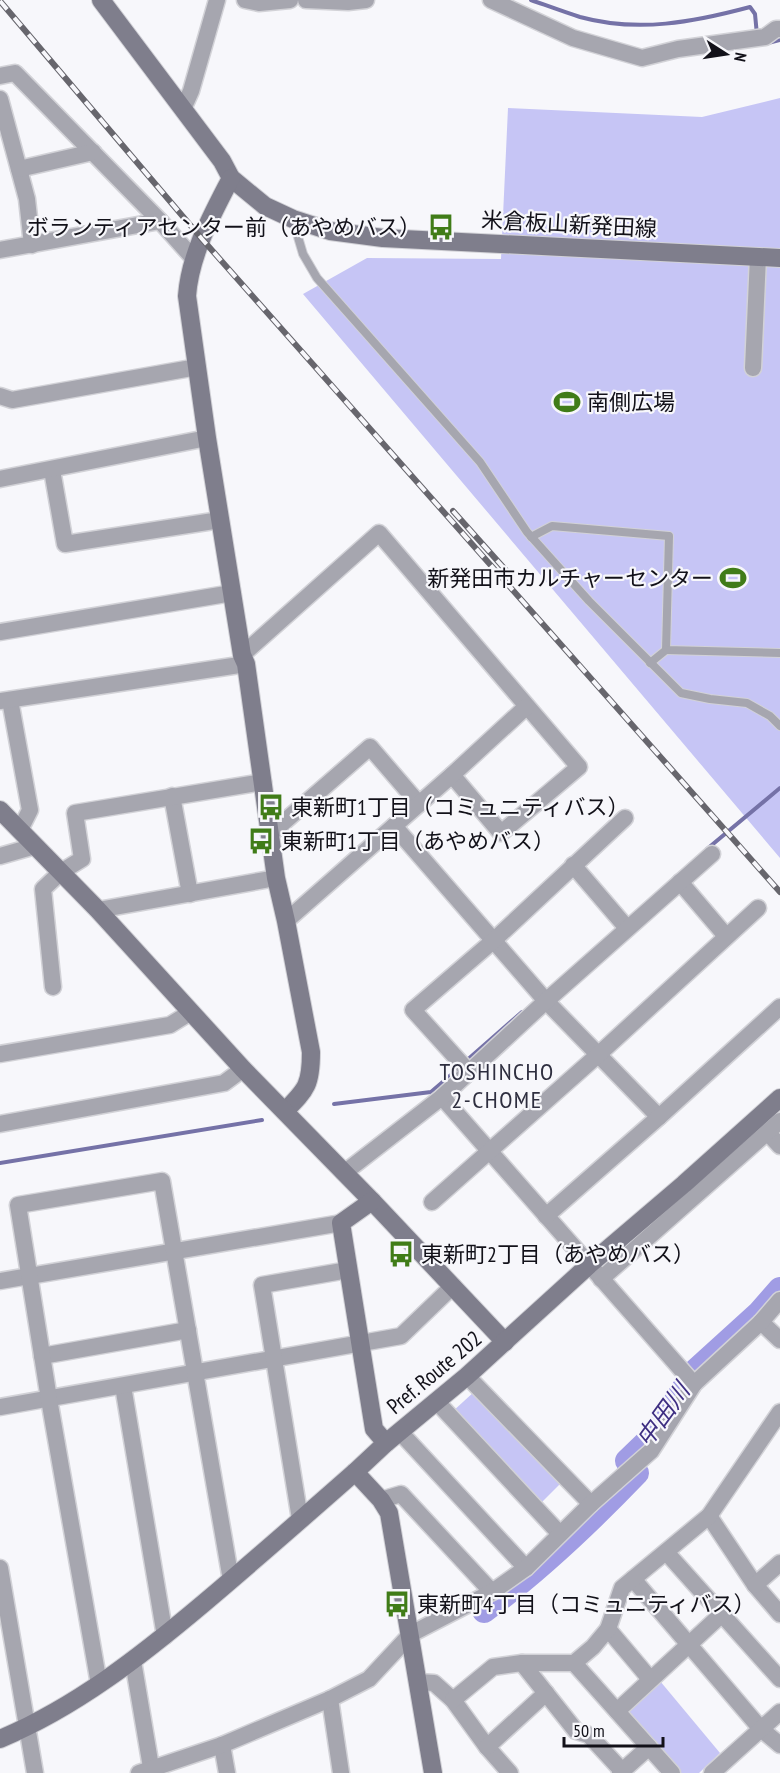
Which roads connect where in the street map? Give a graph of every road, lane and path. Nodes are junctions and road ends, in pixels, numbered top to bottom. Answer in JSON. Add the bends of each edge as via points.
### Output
{"nodes":[{"id":1,"x":101,"y":0,"type":"edge"},
{"id":2,"x":218,"y":0,"type":"edge"},
{"id":3,"x":245,"y":0,"type":"edge"},
{"id":4,"x":290,"y":0,"type":"edge"},
{"id":5,"x":306,"y":0,"type":"edge"},
{"id":6,"x":366,"y":0,"type":"edge"},
{"id":7,"x":491,"y":0,"type":"edge"},
{"id":8,"x":780,"y":29,"type":"edge"},
{"id":9,"x":0,"y":76,"type":"edge"},
{"id":10,"x":0,"y":99,"type":"edge"},
{"id":11,"x":183,"y":109,"type":"junction"},
{"id":12,"x":93,"y":152,"type":"junction"},
{"id":13,"x":19,"y":169,"type":"junction"},
{"id":14,"x":231,"y":178,"type":"junction"},
{"id":15,"x":293,"y":219,"type":"junction"},
{"id":16,"x":160,"y":221,"type":"junction"},
{"id":17,"x":32,"y":245,"type":"junction"},
{"id":18,"x":0,"y":250,"type":"edge"},
{"id":19,"x":758,"y":257,"type":"junction"},
{"id":20,"x":780,"y":258,"type":"edge"},
{"id":21,"x":194,"y":259,"type":"junction"},
{"id":22,"x":197,"y":367,"type":"junction"},
{"id":23,"x":753,"y":368,"type":"dead end"},
{"id":24,"x":0,"y":396,"type":"edge"},
{"id":25,"x":207,"y":438,"type":"junction"},
{"id":26,"x":52,"y":470,"type":"junction"},
{"id":27,"x":0,"y":478,"type":"edge"},
{"id":28,"x":220,"y":520,"type":"junction"},
{"id":29,"x":531,"y":537,"type":"junction"},
{"id":30,"x":232,"y":593,"type":"junction"},
{"id":31,"x":0,"y":632,"type":"edge"},
{"id":32,"x":666,"y":650,"type":"junction"},
{"id":33,"x":780,"y":653,"type":"edge"},
{"id":34,"x":244,"y":660,"type":"junction"},
{"id":35,"x":650,"y":663,"type":"junction"},
{"id":36,"x":5,"y":700,"type":"edge"},
{"id":37,"x":526,"y":707,"type":"junction"},
{"id":38,"x":780,"y":726,"type":"edge"},
{"id":39,"x":452,"y":775,"type":"junction"},
{"id":40,"x":263,"y":782,"type":"junction"},
{"id":41,"x":172,"y":796,"type":"junction"},
{"id":42,"x":419,"y":804,"type":"junction"},
{"id":43,"x":0,"y":810,"type":"edge"},
{"id":44,"x":625,"y":818,"type":"dead end"},
{"id":45,"x":393,"y":826,"type":"junction"},
{"id":46,"x":20,"y":830,"type":"junction"},
{"id":47,"x":269,"y":835,"type":"junction"},
{"id":48,"x":35,"y":846,"type":"junction"},
{"id":49,"x":712,"y":854,"type":"dead end"},
{"id":50,"x":0,"y":856,"type":"edge"},
{"id":51,"x":573,"y":865,"type":"junction"},
{"id":52,"x":61,"y":872,"type":"junction"},
{"id":53,"x":276,"y":878,"type":"junction"},
{"id":54,"x":680,"y":882,"type":"junction"},
{"id":55,"x":190,"y":894,"type":"junction"},
{"id":56,"x":758,"y":908,"type":"dead end"},
{"id":57,"x":98,"y":910,"type":"junction"},
{"id":58,"x":286,"y":921,"type":"junction"},
{"id":59,"x":627,"y":928,"type":"junction"},
{"id":60,"x":726,"y":936,"type":"junction"},
{"id":61,"x":493,"y":941,"type":"junction"},
{"id":62,"x":53,"y":987,"type":"dead end"},
{"id":63,"x":546,"y":1001,"type":"junction"},
{"id":64,"x":780,"y":1007,"type":"edge"},
{"id":65,"x":191,"y":1012,"type":"junction"},
{"id":66,"x":0,"y":1054,"type":"edge"},
{"id":67,"x":599,"y":1054,"type":"junction"},
{"id":68,"x":243,"y":1069,"type":"junction"},
{"id":69,"x":469,"y":1072,"type":"junction"},
{"id":70,"x":442,"y":1097,"type":"junction"},
{"id":71,"x":780,"y":1098,"type":"edge"},
{"id":72,"x":285,"y":1111,"type":"junction"},
{"id":73,"x":659,"y":1117,"type":"junction"},
{"id":74,"x":780,"y":1121,"type":"edge"},
{"id":75,"x":0,"y":1124,"type":"edge"},
{"id":76,"x":768,"y":1133,"type":"junction"},
{"id":77,"x":780,"y":1146,"type":"edge"},
{"id":78,"x":489,"y":1150,"type":"junction"},
{"id":79,"x":344,"y":1173,"type":"junction"},
{"id":80,"x":372,"y":1201,"type":"junction"},
{"id":81,"x":432,"y":1202,"type":"dead end"},
{"id":82,"x":546,"y":1216,"type":"junction"},
{"id":83,"x":341,"y":1223,"type":"junction"},
{"id":84,"x":174,"y":1252,"type":"junction"},
{"id":85,"x":348,"y":1270,"type":"junction"},
{"id":86,"x":595,"y":1272,"type":"junction"},
{"id":87,"x":30,"y":1275,"type":"junction"},
{"id":88,"x":0,"y":1281,"type":"edge"},
{"id":89,"x":453,"y":1286,"type":"junction"},
{"id":90,"x":780,"y":1300,"type":"edge"},
{"id":91,"x":761,"y":1322,"type":"junction"},
{"id":92,"x":188,"y":1330,"type":"junction"},
{"id":93,"x":780,"y":1340,"type":"edge"},
{"id":94,"x":505,"y":1342,"type":"junction"},
{"id":95,"x":360,"y":1345,"type":"junction"},
{"id":96,"x":42,"y":1356,"type":"junction"},
{"id":97,"x":275,"y":1360,"type":"junction"},
{"id":98,"x":196,"y":1373,"type":"junction"},
{"id":99,"x":467,"y":1376,"type":"junction"},
{"id":100,"x":694,"y":1384,"type":"junction"},
{"id":101,"x":123,"y":1386,"type":"junction"},
{"id":102,"x":49,"y":1399,"type":"junction"},
{"id":103,"x":437,"y":1402,"type":"junction"},
{"id":104,"x":0,"y":1407,"type":"edge"},
{"id":105,"x":780,"y":1412,"type":"edge"},
{"id":106,"x":775,"y":1433,"type":"edge"},
{"id":107,"x":393,"y":1438,"type":"junction"},
{"id":108,"x":355,"y":1472,"type":"junction"},
{"id":109,"x":381,"y":1500,"type":"junction"},
{"id":110,"x":591,"y":1504,"type":"junction"},
{"id":111,"x":709,"y":1516,"type":"junction"},
{"id":112,"x":300,"y":1519,"type":"junction"},
{"id":113,"x":560,"y":1534,"type":"junction"},
{"id":114,"x":666,"y":1552,"type":"junction"},
{"id":115,"x":780,"y":1563,"type":"edge"},
{"id":116,"x":0,"y":1568,"type":"edge"},
{"id":117,"x":526,"y":1568,"type":"junction"},
{"id":118,"x":633,"y":1579,"type":"junction"},
{"id":119,"x":231,"y":1580,"type":"junction"},
{"id":120,"x":755,"y":1585,"type":"junction"},
{"id":121,"x":492,"y":1592,"type":"junction"},
{"id":122,"x":722,"y":1614,"type":"junction"},
{"id":123,"x":780,"y":1614,"type":"edge"},
{"id":124,"x":608,"y":1629,"type":"junction"},
{"id":125,"x":411,"y":1634,"type":"junction"},
{"id":126,"x":165,"y":1636,"type":"junction"},
{"id":127,"x":688,"y":1644,"type":"junction"},
{"id":128,"x":133,"y":1661,"type":"junction"},
{"id":129,"x":522,"y":1663,"type":"junction"},
{"id":130,"x":574,"y":1663,"type":"junction"},
{"id":131,"x":650,"y":1679,"type":"junction"},
{"id":132,"x":780,"y":1679,"type":"edge"},
{"id":133,"x":418,"y":1682,"type":"junction"},
{"id":134,"x":99,"y":1684,"type":"junction"},
{"id":135,"x":546,"y":1693,"type":"junction"},
{"id":136,"x":330,"y":1699,"type":"junction"},
{"id":137,"x":453,"y":1700,"type":"junction"},
{"id":138,"x":617,"y":1711,"type":"junction"},
{"id":139,"x":780,"y":1712,"type":"edge"},
{"id":140,"x":28,"y":1727,"type":"junction"},
{"id":141,"x":761,"y":1729,"type":"junction"},
{"id":142,"x":0,"y":1739,"type":"edge"},
{"id":143,"x":222,"y":1745,"type":"junction"},
{"id":144,"x":780,"y":1745,"type":"edge"},
{"id":145,"x":487,"y":1747,"type":"junction"},
{"id":146,"x":649,"y":1747,"type":"junction"},
{"id":147,"x":147,"y":1772,"type":"edge"},
{"id":148,"x":622,"y":1772,"type":"edge"},
{"id":149,"x":35,"y":1773,"type":"edge"},
{"id":150,"x":227,"y":1773,"type":"edge"},
{"id":151,"x":341,"y":1773,"type":"edge"},
{"id":152,"x":434,"y":1773,"type":"edge"},
{"id":153,"x":510,"y":1773,"type":"edge"},
{"id":154,"x":672,"y":1773,"type":"edge"},
{"id":155,"x":712,"y":1773,"type":"edge"}],
"edges":[{"from":1,"to":11,"type":"street","name":"米倉板山新発田線"},
{"from":2,"to":11,"type":"street"},
{"from":3,"to":4,"type":"street"},
{"from":5,"to":6,"type":"street"},
{"from":7,"to":8,"type":"street","via":[[573,38],[642,58],[765,37]]},
{"from":9,"to":12,"type":"street","via":[[15,73]]},
{"from":10,"to":13,"type":"street"},
{"from":11,"to":14,"type":"street","name":"米倉板山新発田線"},
{"from":12,"to":13,"type":"street"},
{"from":12,"to":16,"type":"street"},
{"from":13,"to":17,"type":"street"},
{"from":14,"to":15,"type":"street","name":"米倉板山新発田線","via":[[265,206]]},
{"from":14,"to":21,"type":"street"},
{"from":15,"to":19,"type":"street","name":"米倉板山新発田線","via":[[330,231],[383,238]]},
{"from":15,"to":29,"type":"lane","via":[[303,254],[317,278],[480,462]]},
{"from":16,"to":17,"type":"street"},
{"from":16,"to":21,"type":"street"},
{"from":17,"to":18,"type":"street"},
{"from":19,"to":20,"type":"street","name":"米倉板山新発田線"},
{"from":19,"to":23,"type":"street"},
{"from":21,"to":22,"type":"street","via":[[188,296]]},
{"from":22,"to":24,"type":"street","via":[[12,400]]},
{"from":22,"to":25,"type":"street"},
{"from":25,"to":26,"type":"street"},
{"from":25,"to":28,"type":"street"},
{"from":26,"to":27,"type":"street"},
{"from":26,"to":28,"type":"street","via":[[65,544]]},
{"from":28,"to":30,"type":"street"},
{"from":29,"to":32,"type":"lane","via":[[552,526],[669,536]]},
{"from":29,"to":35,"type":"lane"},
{"from":30,"to":31,"type":"street"},
{"from":30,"to":34,"type":"street"},
{"from":32,"to":33,"type":"lane"},
{"from":32,"to":35,"type":"lane"},
{"from":34,"to":36,"type":"street"},
{"from":34,"to":37,"type":"street","via":[[379,533]]},
{"from":34,"to":40,"type":"street"},
{"from":35,"to":38,"type":"lane","via":[[681,693],[747,703]]},
{"from":36,"to":46,"type":"street","via":[[30,810]]},
{"from":37,"to":39,"type":"street"},
{"from":37,"to":39,"type":"street","via":[[579,767],[501,833]]},
{"from":39,"to":42,"type":"street"},
{"from":40,"to":41,"type":"street"},
{"from":40,"to":47,"type":"street"},
{"from":41,"to":52,"type":"street","via":[[75,813],[82,859]]},
{"from":41,"to":55,"type":"street"},
{"from":42,"to":45,"type":"street"},
{"from":42,"to":47,"type":"street","via":[[370,747]]},
{"from":43,"to":46,"type":"street"},
{"from":44,"to":51,"type":"street"},
{"from":45,"to":58,"type":"street"},
{"from":45,"to":61,"type":"street"},
{"from":46,"to":48,"type":"street"},
{"from":47,"to":53,"type":"street"},
{"from":48,"to":50,"type":"street"},
{"from":48,"to":52,"type":"street"},
{"from":49,"to":54,"type":"street"},
{"from":51,"to":59,"type":"street"},
{"from":51,"to":61,"type":"street"},
{"from":52,"to":57,"type":"street"},
{"from":52,"to":62,"type":"street","via":[[43,889]]},
{"from":53,"to":55,"type":"street"},
{"from":53,"to":58,"type":"street"},
{"from":54,"to":59,"type":"street"},
{"from":54,"to":60,"type":"street"},
{"from":55,"to":57,"type":"street"},
{"from":56,"to":60,"type":"street"},
{"from":57,"to":65,"type":"street"},
{"from":58,"to":72,"type":"street","via":[[311,1052],[311,1073],[304,1092]]},
{"from":59,"to":63,"type":"street"},
{"from":60,"to":67,"type":"street"},
{"from":61,"to":63,"type":"street"},
{"from":61,"to":69,"type":"street","via":[[413,1010]]},
{"from":63,"to":67,"type":"street"},
{"from":63,"to":69,"type":"street"},
{"from":64,"to":73,"type":"street"},
{"from":65,"to":66,"type":"street","via":[[170,1025]]},
{"from":65,"to":68,"type":"street"},
{"from":67,"to":73,"type":"street"},
{"from":67,"to":78,"type":"street"},
{"from":68,"to":72,"type":"street"},
{"from":68,"to":75,"type":"street","via":[[224,1083]]},
{"from":69,"to":70,"type":"street"},
{"from":70,"to":78,"type":"street"},
{"from":70,"to":79,"type":"street"},
{"from":71,"to":86,"type":"street","name":"Pref. Route 202"},
{"from":72,"to":79,"type":"street"},
{"from":73,"to":82,"type":"street"},
{"from":74,"to":76,"type":"street"},
{"from":76,"to":77,"type":"street"},
{"from":76,"to":86,"type":"street"},
{"from":78,"to":81,"type":"street"},
{"from":78,"to":82,"type":"street"},
{"from":79,"to":80,"type":"street"},
{"from":80,"to":83,"type":"street"},
{"from":80,"to":89,"type":"street"},
{"from":82,"to":86,"type":"street"},
{"from":83,"to":84,"type":"street"},
{"from":83,"to":85,"type":"street"},
{"from":84,"to":87,"type":"street"},
{"from":84,"to":87,"type":"street","via":[[162,1181],[18,1205]]},
{"from":84,"to":92,"type":"street"},
{"from":85,"to":95,"type":"street"},
{"from":85,"to":97,"type":"street","via":[[262,1285]]},
{"from":86,"to":94,"type":"street","name":"Pref. Route 202"},
{"from":86,"to":100,"type":"street"},
{"from":87,"to":88,"type":"street"},
{"from":87,"to":96,"type":"street"},
{"from":89,"to":94,"type":"street"},
{"from":89,"to":95,"type":"street","via":[[401,1336]]},
{"from":90,"to":91,"type":"street"},
{"from":91,"to":93,"type":"street"},
{"from":91,"to":100,"type":"street"},
{"from":92,"to":96,"type":"street"},
{"from":92,"to":98,"type":"street"},
{"from":94,"to":99,"type":"street","name":"Pref. Route 202"},
{"from":95,"to":97,"type":"street"},
{"from":95,"to":107,"type":"street","via":[[374,1429]]},
{"from":96,"to":102,"type":"street"},
{"from":97,"to":98,"type":"street"},
{"from":97,"to":112,"type":"street"},
{"from":98,"to":101,"type":"street"},
{"from":98,"to":119,"type":"street"},
{"from":99,"to":103,"type":"street","name":"Pref. Route 202"},
{"from":99,"to":110,"type":"street"},
{"from":100,"to":110,"type":"street","via":[[651,1451]]},
{"from":101,"to":102,"type":"street"},
{"from":101,"to":126,"type":"street"},
{"from":102,"to":104,"type":"street"},
{"from":102,"to":134,"type":"street"},
{"from":103,"to":107,"type":"street","name":"Pref. Route 202"},
{"from":103,"to":113,"type":"street"},
{"from":105,"to":106,"type":"street"},
{"from":106,"to":111,"type":"street"},
{"from":107,"to":108,"type":"street","name":"Pref. Route 202"},
{"from":107,"to":117,"type":"street"},
{"from":108,"to":109,"type":"street"},
{"from":108,"to":112,"type":"street","name":"Pref. Route 202"},
{"from":109,"to":121,"type":"street","via":[[401,1494]]},
{"from":109,"to":125,"type":"street","via":[[393,1530]]},
{"from":110,"to":113,"type":"street"},
{"from":111,"to":114,"type":"street"},
{"from":111,"to":120,"type":"street"},
{"from":112,"to":119,"type":"street","name":"Pref. Route 202"},
{"from":113,"to":117,"type":"street"},
{"from":114,"to":118,"type":"street"},
{"from":114,"to":122,"type":"street"},
{"from":115,"to":120,"type":"street"},
{"from":116,"to":140,"type":"street"},
{"from":117,"to":121,"type":"street"},
{"from":118,"to":124,"type":"street","via":[[622,1588]]},
{"from":118,"to":127,"type":"street"},
{"from":119,"to":126,"type":"street","name":"Pref. Route 202"},
{"from":120,"to":123,"type":"street"},
{"from":121,"to":125,"type":"street"},
{"from":122,"to":127,"type":"street"},
{"from":122,"to":132,"type":"street"},
{"from":124,"to":130,"type":"street"},
{"from":124,"to":131,"type":"street"},
{"from":125,"to":133,"type":"street"},
{"from":125,"to":136,"type":"street","via":[[369,1679]]},
{"from":126,"to":128,"type":"street","name":"Pref. Route 202"},
{"from":127,"to":131,"type":"street"},
{"from":127,"to":141,"type":"street"},
{"from":128,"to":134,"type":"street","name":"Pref. Route 202"},
{"from":128,"to":147,"type":"street"},
{"from":129,"to":130,"type":"street"},
{"from":129,"to":135,"type":"street"},
{"from":129,"to":137,"type":"street","via":[[493,1667]]},
{"from":130,"to":138,"type":"street"},
{"from":131,"to":138,"type":"street"},
{"from":133,"to":137,"type":"street","via":[[434,1683]]},
{"from":133,"to":152,"type":"street"},
{"from":134,"to":140,"type":"street","name":"Pref. Route 202"},
{"from":135,"to":145,"type":"street"},
{"from":135,"to":148,"type":"street","via":[[576,1731],[589,1735]]},
{"from":136,"to":143,"type":"street"},
{"from":136,"to":151,"type":"street"},
{"from":137,"to":145,"type":"street"},
{"from":138,"to":146,"type":"street"},
{"from":139,"to":141,"type":"street"},
{"from":140,"to":142,"type":"street","name":"Pref. Route 202"},
{"from":140,"to":149,"type":"street"},
{"from":141,"to":144,"type":"street"},
{"from":141,"to":155,"type":"street"},
{"from":143,"to":147,"type":"street"},
{"from":143,"to":150,"type":"street"},
{"from":145,"to":153,"type":"street"},
{"from":146,"to":148,"type":"street"},
{"from":146,"to":154,"type":"street"}]}
